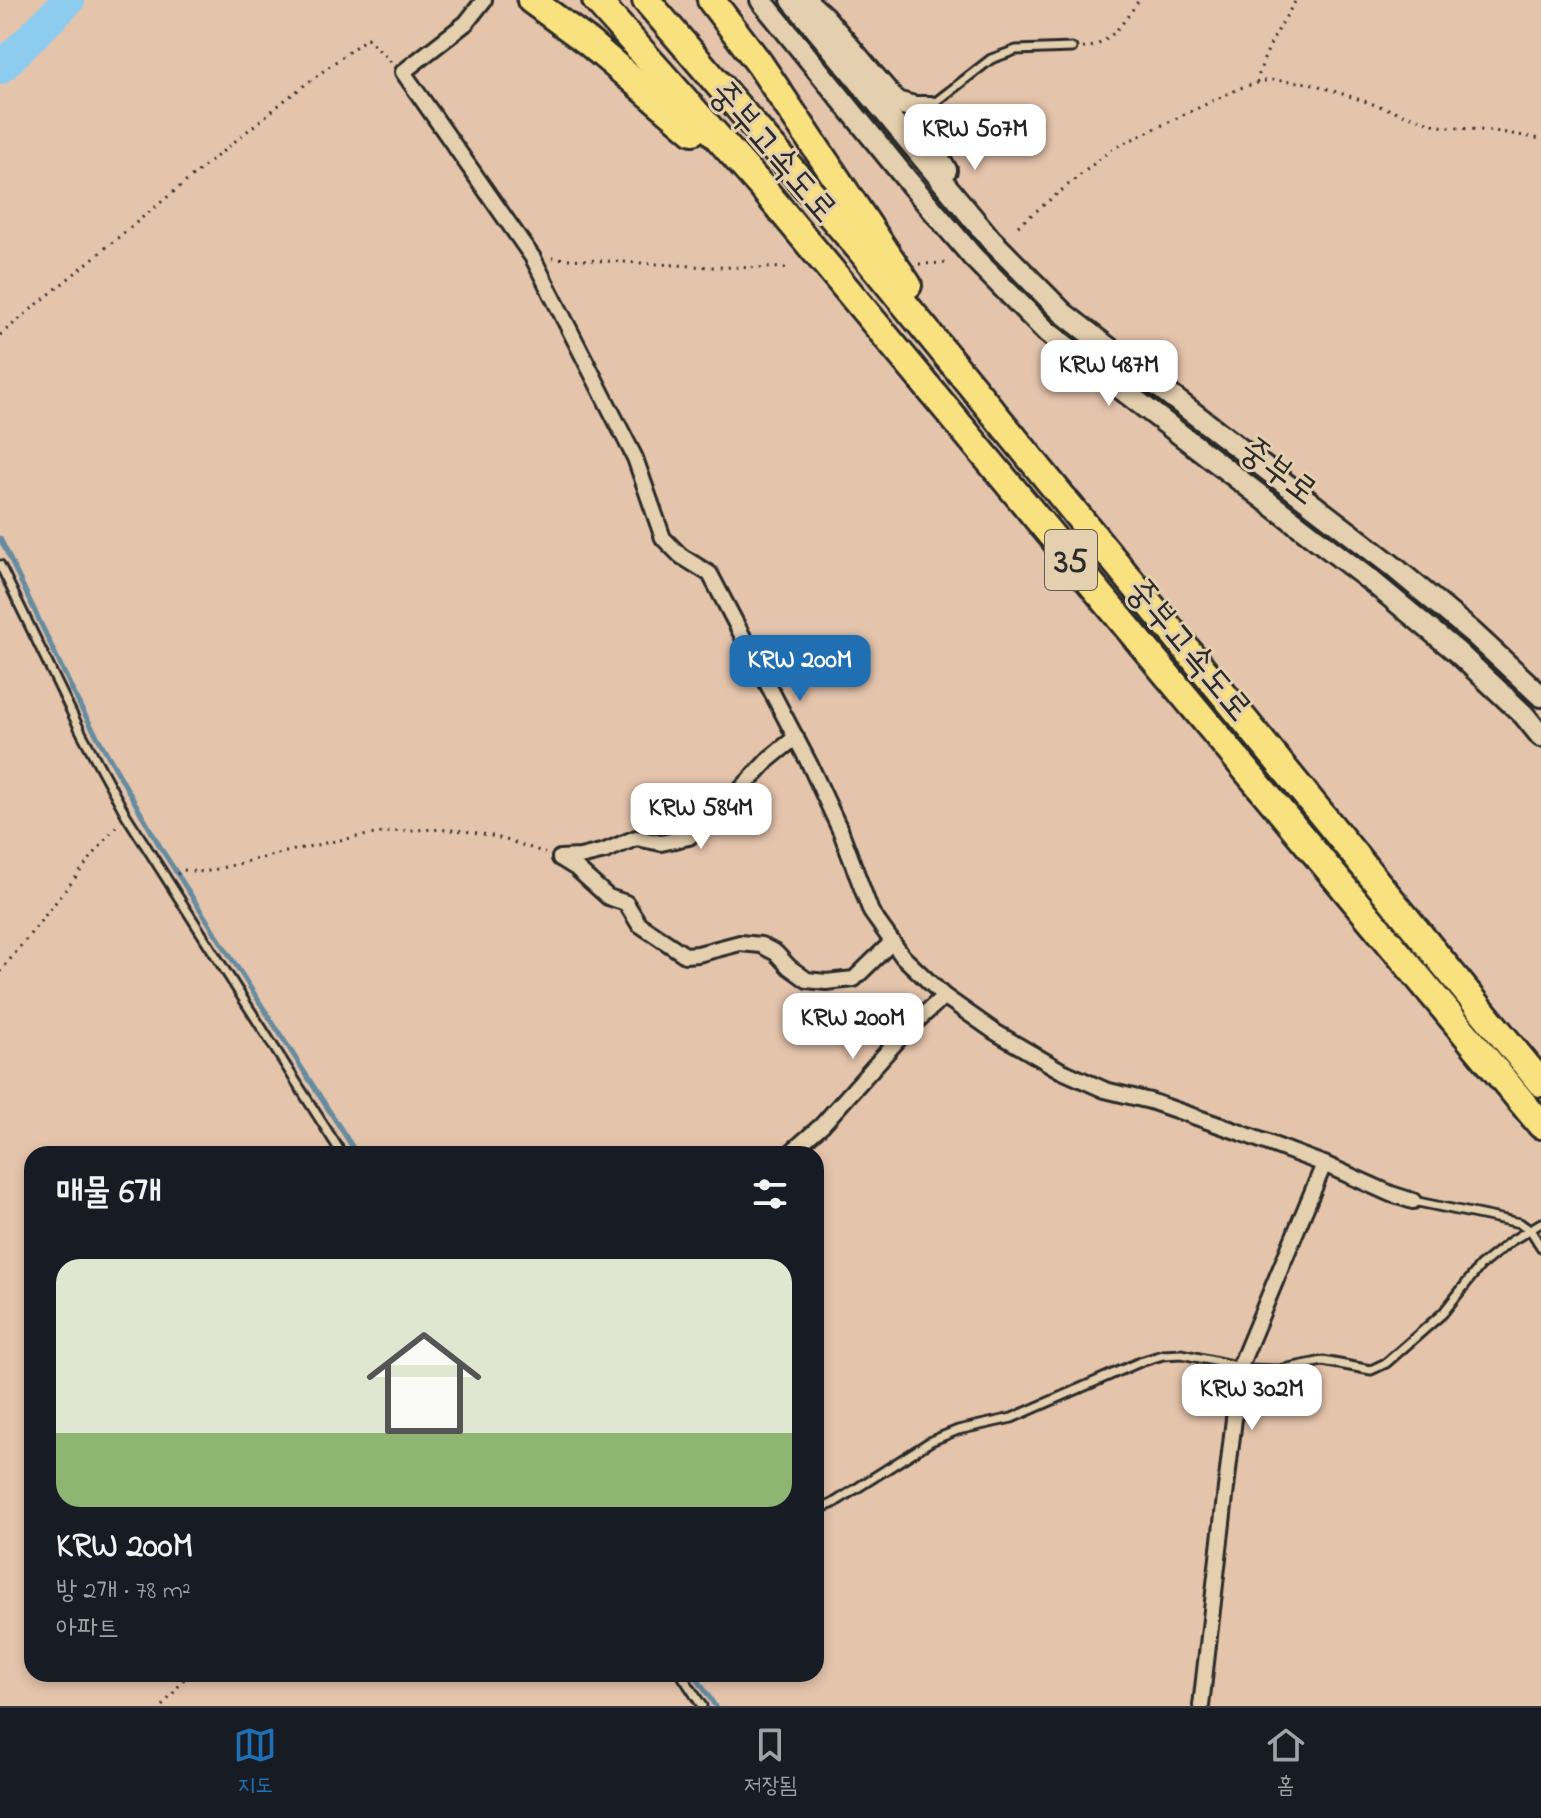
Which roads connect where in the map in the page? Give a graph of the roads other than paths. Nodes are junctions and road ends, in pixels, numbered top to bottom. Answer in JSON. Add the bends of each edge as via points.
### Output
{"nodes":[{"id":1,"x":484,"y":0,"type":"edge"},
{"id":2,"x":531,"y":0,"type":"edge"},
{"id":3,"x":596,"y":0,"type":"edge"},
{"id":4,"x":646,"y":0,"type":"edge"},
{"id":5,"x":711,"y":0,"type":"edge"},
{"id":6,"x":761,"y":0,"type":"edge"},
{"id":7,"x":792,"y":0,"type":"edge"},
{"id":8,"x":805,"y":0,"type":"edge"},
{"id":9,"x":1072,"y":48,"type":"road end"},
{"id":10,"x":930,"y":107,"type":"junction"},
{"id":11,"x":783,"y":212,"type":"junction"},
{"id":12,"x":991,"y":240,"type":"junction"},
{"id":13,"x":999,"y":421,"type":"junction"},
{"id":14,"x":0,"y":565,"type":"edge"},
{"id":15,"x":1541,"y":696,"type":"edge"},
{"id":16,"x":1541,"y":736,"type":"edge"},
{"id":17,"x":796,"y":737,"type":"junction"},
{"id":18,"x":892,"y":942,"type":"junction"},
{"id":19,"x":944,"y":996,"type":"junction"},
{"id":20,"x":1541,"y":1083,"type":"edge"},
{"id":21,"x":1541,"y":1125,"type":"edge"},
{"id":22,"x":337,"y":1146,"type":"edge"},
{"id":23,"x":798,"y":1146,"type":"edge"},
{"id":24,"x":1324,"y":1164,"type":"junction"},
{"id":25,"x":1413,"y":1201,"type":"joint"},
{"id":26,"x":1541,"y":1223,"type":"edge"},
{"id":27,"x":1531,"y":1231,"type":"junction"},
{"id":28,"x":1541,"y":1247,"type":"edge"},
{"id":29,"x":1240,"y":1366,"type":"junction"},
{"id":30,"x":824,"y":1507,"type":"edge"},
{"id":31,"x":686,"y":1682,"type":"edge"},
{"id":32,"x":702,"y":1706,"type":"edge"},
{"id":33,"x":1201,"y":1706,"type":"edge"}],
"edges":[{"from":1,"to":17,"type":"street","via":[[466,23],[403,72],[533,258],[635,458],[663,538],[710,574]]},
{"from":2,"to":11,"type":"highway","via":[[660,101]]},
{"from":3,"to":11,"type":"highway","name":"중부고속도로","number":"35"},
{"from":4,"to":13,"type":"highway","name":"중부고속도로","number":"35"},
{"from":5,"to":13,"type":"highway","via":[[759,63]]},
{"from":6,"to":16,"type":"main road","name":"중부로","via":[[973,257],[1047,332],[1375,584],[1457,652]]},
{"from":7,"to":12,"type":"main road","name":"중부로"},
{"from":8,"to":10,"type":"main road","via":[[896,102]]},
{"from":9,"to":10,"type":"lane","via":[[1016,50],[991,59]]},
{"from":10,"to":12,"type":"main road","via":[[926,138]]},
{"from":11,"to":21,"type":"highway","name":"중부고속도로","number":"35"},
{"from":12,"to":15,"type":"main road","name":"중부로","via":[[1063,313],[1390,564]]},
{"from":13,"to":20,"type":"highway","name":"중부고속도로","number":"35"},
{"from":14,"to":22,"type":"lane","via":[[126,815]]},
{"from":17,"to":18,"type":"street","via":[[871,912]]},
{"from":17,"to":18,"type":"street","via":[[689,837],[661,843],[636,838],[605,851],[560,858],[608,897],[626,903],[639,924],[685,955],[740,943],[761,945],[807,980],[844,981],[854,979]]},
{"from":18,"to":19,"type":"street"},
{"from":19,"to":23,"type":"street"},
{"from":19,"to":24,"type":"street","via":[[1060,1070],[1105,1090]]},
{"from":24,"to":25,"type":"street"},
{"from":24,"to":29,"type":"street"},
{"from":25,"to":27,"type":"lane","via":[[1520,1223]]},
{"from":26,"to":27,"type":"lane"},
{"from":27,"to":28,"type":"lane"},
{"from":27,"to":29,"type":"lane","via":[[1480,1266],[1443,1313],[1371,1370],[1323,1361],[1278,1370]]},
{"from":29,"to":30,"type":"lane","via":[[1182,1354],[1140,1362],[1012,1418],[931,1441]]},
{"from":29,"to":33,"type":"street"},
{"from":31,"to":32,"type":"lane"}]}
